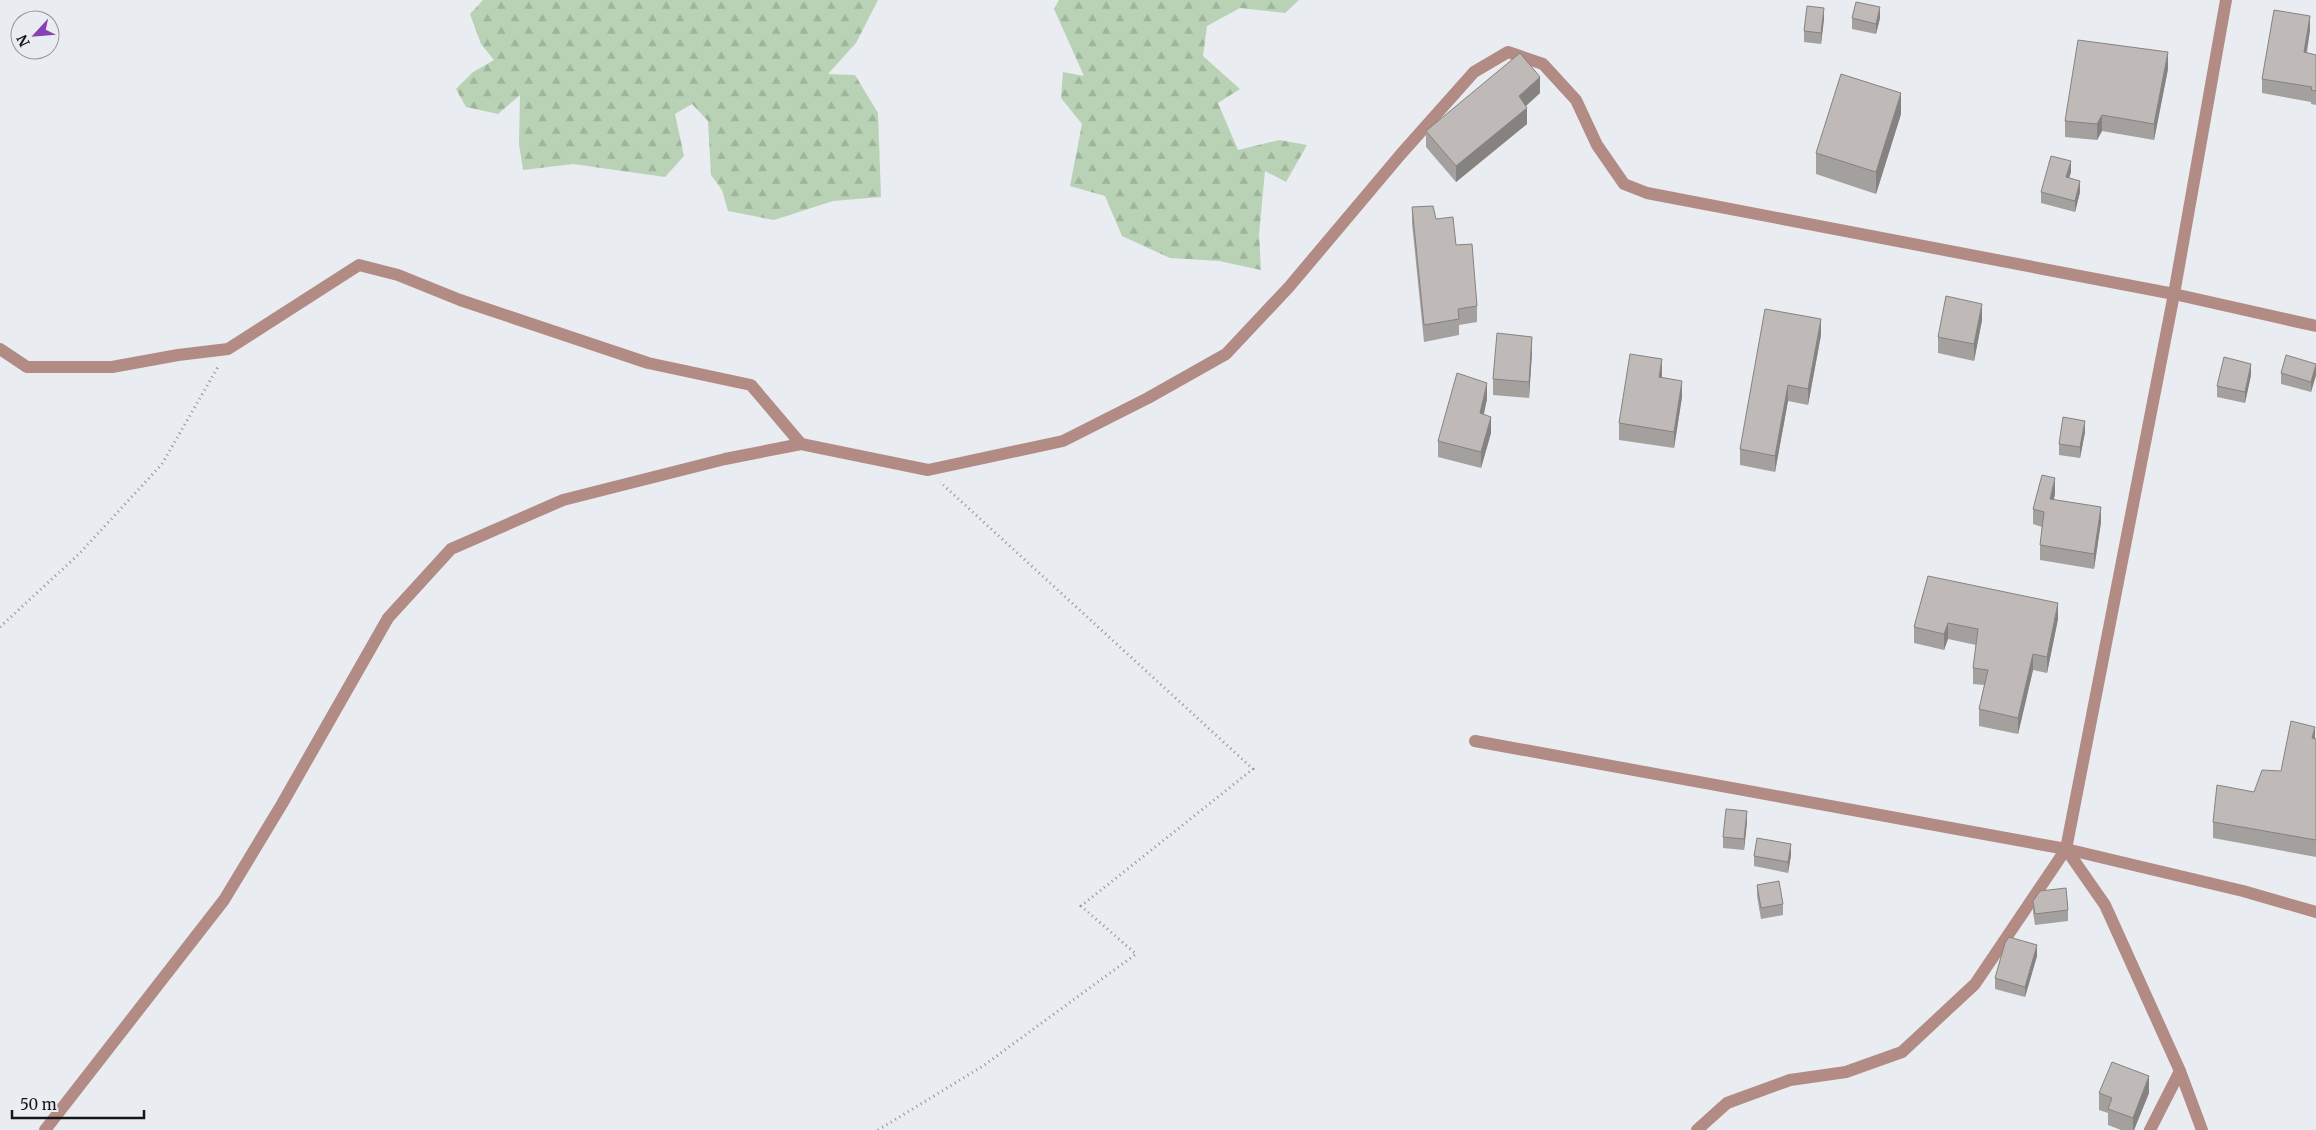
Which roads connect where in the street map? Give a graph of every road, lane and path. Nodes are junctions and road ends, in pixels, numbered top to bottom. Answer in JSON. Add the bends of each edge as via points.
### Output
{"nodes":[{"id":1,"x":2226,"y":0,"type":"edge"},
{"id":2,"x":2174,"y":294,"type":"junction"},
{"id":3,"x":2316,"y":326,"type":"edge"},
{"id":4,"x":0,"y":349,"type":"edge"},
{"id":5,"x":228,"y":349,"type":"junction"},
{"id":6,"x":801,"y":444,"type":"junction"},
{"id":7,"x":928,"y":470,"type":"junction"},
{"id":8,"x":0,"y":627,"type":"edge"},
{"id":9,"x":1475,"y":742,"type":"dead end"},
{"id":10,"x":2066,"y":849,"type":"junction"},
{"id":11,"x":2316,"y":912,"type":"edge"},
{"id":12,"x":2180,"y":1071,"type":"junction"},
{"id":13,"x":46,"y":1130,"type":"edge"},
{"id":14,"x":878,"y":1130,"type":"edge"},
{"id":15,"x":1697,"y":1130,"type":"edge"},
{"id":16,"x":2150,"y":1130,"type":"edge"},
{"id":17,"x":2202,"y":1130,"type":"edge"}],
"edges":[{"from":1,"to":2,"type":"street"},
{"from":2,"to":3,"type":"street"},
{"from":2,"to":7,"type":"street","via":[[1647,193],[1624,184],[1597,145],[1576,100],[1543,64],[1508,52],[1474,72],[1289,287],[1226,354],[1063,441]]},
{"from":2,"to":10,"type":"street"},
{"from":4,"to":5,"type":"street","via":[[26,367],[112,367]]},
{"from":5,"to":6,"type":"street","via":[[359,265],[398,275],[460,300],[648,363],[751,386]]},
{"from":5,"to":8,"type":"path","via":[[162,464],[79,554]]},
{"from":6,"to":7,"type":"street"},
{"from":6,"to":13,"type":"street","via":[[725,459],[563,500],[451,549],[388,618],[224,900]]},
{"from":7,"to":14,"type":"path","via":[[1253,769],[1082,906],[1136,954],[983,1066]]},
{"from":9,"to":10,"type":"street"},
{"from":10,"to":11,"type":"street","via":[[2243,891]]},
{"from":10,"to":12,"type":"street","via":[[2105,905]]},
{"from":10,"to":15,"type":"street","via":[[1975,984],[1902,1052],[1846,1072],[1790,1080],[1726,1103]]},
{"from":12,"to":16,"type":"street"},
{"from":12,"to":17,"type":"street"}]}
